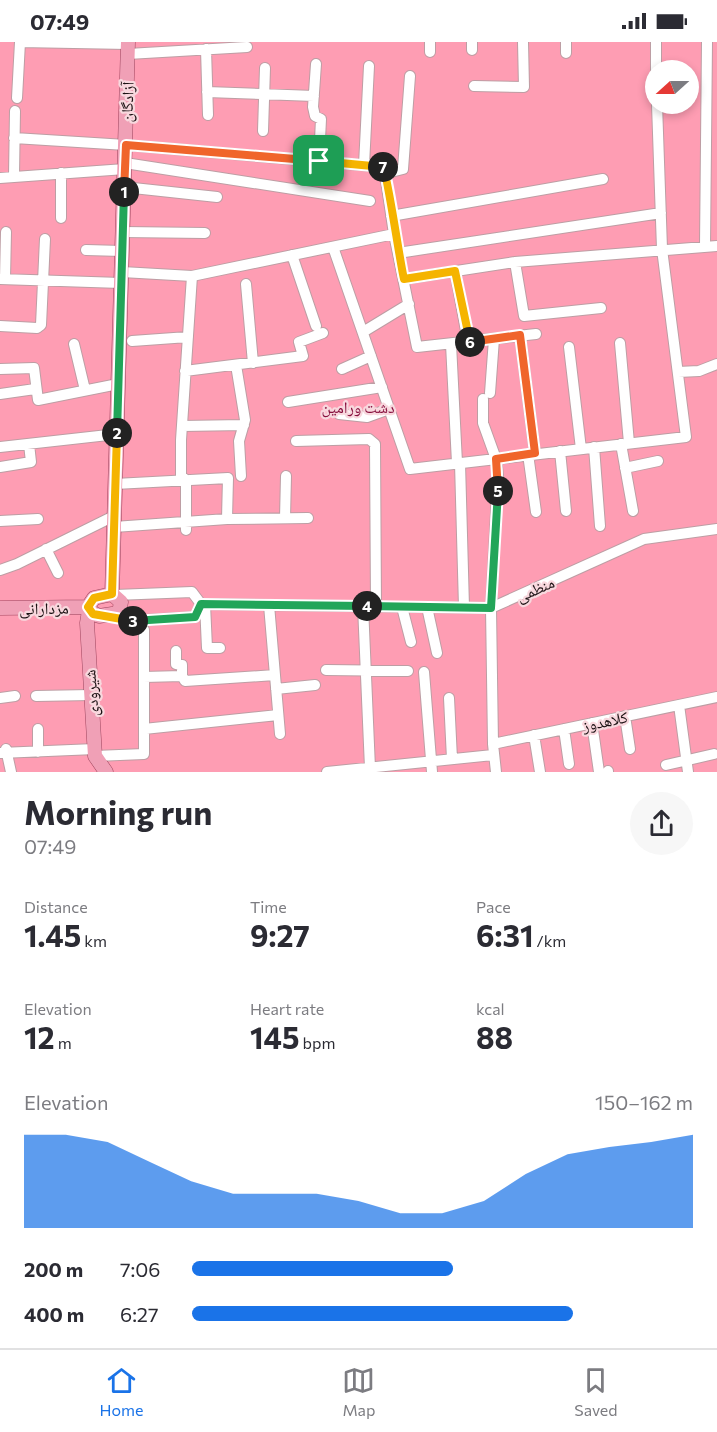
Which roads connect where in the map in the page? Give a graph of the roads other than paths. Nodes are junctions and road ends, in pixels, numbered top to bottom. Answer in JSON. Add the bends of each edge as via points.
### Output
{"nodes":[{"id":1,"x":20,"y":42,"type":"edge"},
{"id":2,"x":523,"y":42,"type":"edge"},
{"id":3,"x":656,"y":42,"type":"edge"},
{"id":4,"x":707,"y":42,"type":"edge"},
{"id":5,"x":76,"y":43,"type":"edge"},
{"id":6,"x":128,"y":47,"type":"edge"},
{"id":7,"x":247,"y":47,"type":"dead end"},
{"id":8,"x":206,"y":49,"type":"junction"},
{"id":9,"x":656,"y":60,"type":"edge"},
{"id":10,"x":316,"y":64,"type":"dead end"},
{"id":11,"x":369,"y":66,"type":"dead end"},
{"id":12,"x":266,"y":68,"type":"dead end"},
{"id":13,"x":410,"y":76,"type":"dead end"},
{"id":14,"x":474,"y":86,"type":"dead end"},
{"id":15,"x":207,"y":92,"type":"junction"},
{"id":16,"x":264,"y":94,"type":"junction"},
{"id":17,"x":314,"y":96,"type":"junction"},
{"id":18,"x":17,"y":98,"type":"dead end"},
{"id":19,"x":15,"y":111,"type":"dead end"},
{"id":20,"x":657,"y":114,"type":"edge"},
{"id":21,"x":208,"y":115,"type":"dead end"},
{"id":22,"x":263,"y":131,"type":"dead end"},
{"id":23,"x":14,"y":138,"type":"junction"},
{"id":24,"x":126,"y":145,"type":"junction"},
{"id":25,"x":319,"y":161,"type":"junction"},
{"id":26,"x":364,"y":165,"type":"junction"},
{"id":27,"x":125,"y":166,"type":"junction"},
{"id":28,"x":61,"y":173,"type":"junction"},
{"id":29,"x":387,"y":173,"type":"junction"},
{"id":30,"x":14,"y":176,"type":"junction"},
{"id":31,"x":0,"y":178,"type":"edge"},
{"id":32,"x":603,"y":179,"type":"dead end"},
{"id":33,"x":124,"y":187,"type":"junction"},
{"id":34,"x":217,"y":197,"type":"dead end"},
{"id":35,"x":370,"y":201,"type":"dead end"},
{"id":36,"x":661,"y":213,"type":"junction"},
{"id":37,"x":391,"y":216,"type":"junction"},
{"id":38,"x":61,"y":218,"type":"dead end"},
{"id":39,"x":6,"y":232,"type":"dead end"},
{"id":40,"x":123,"y":232,"type":"junction"},
{"id":41,"x":205,"y":233,"type":"dead end"},
{"id":42,"x":394,"y":234,"type":"junction"},
{"id":43,"x":45,"y":239,"type":"dead end"},
{"id":44,"x":705,"y":246,"type":"junction"},
{"id":45,"x":717,"y":246,"type":"edge"},
{"id":46,"x":333,"y":247,"type":"junction"},
{"id":47,"x":662,"y":249,"type":"junction"},
{"id":48,"x":86,"y":250,"type":"dead end"},
{"id":49,"x":122,"y":251,"type":"junction"},
{"id":50,"x":398,"y":253,"type":"junction"},
{"id":51,"x":292,"y":255,"type":"junction"},
{"id":52,"x":515,"y":262,"type":"junction"},
{"id":53,"x":455,"y":271,"type":"junction"},
{"id":54,"x":192,"y":276,"type":"junction"},
{"id":55,"x":121,"y":278,"type":"junction"},
{"id":56,"x":3,"y":279,"type":"edge"},
{"id":57,"x":404,"y":279,"type":"junction"},
{"id":58,"x":43,"y":281,"type":"junction"},
{"id":59,"x":246,"y":284,"type":"dead end"},
{"id":60,"x":409,"y":304,"type":"junction"},
{"id":61,"x":601,"y":308,"type":"dead end"},
{"id":62,"x":0,"y":326,"type":"edge"},
{"id":63,"x":363,"y":332,"type":"junction"},
{"id":64,"x":536,"y":334,"type":"dead end"},
{"id":65,"x":520,"y":335,"type":"junction"},
{"id":66,"x":188,"y":337,"type":"junction"},
{"id":67,"x":494,"y":339,"type":"junction"},
{"id":68,"x":132,"y":341,"type":"dead end"},
{"id":69,"x":468,"y":342,"type":"junction"},
{"id":70,"x":620,"y":343,"type":"dead end"},
{"id":71,"x":74,"y":344,"type":"dead end"},
{"id":72,"x":451,"y":344,"type":"junction"},
{"id":73,"x":569,"y":347,"type":"dead end"},
{"id":74,"x":371,"y":356,"type":"junction"},
{"id":75,"x":253,"y":363,"type":"junction"},
{"id":76,"x":717,"y":364,"type":"edge"},
{"id":77,"x":236,"y":365,"type":"junction"},
{"id":78,"x":0,"y":369,"type":"edge"},
{"id":79,"x":342,"y":369,"type":"dead end"},
{"id":80,"x":185,"y":371,"type":"junction"},
{"id":81,"x":678,"y":372,"type":"junction"},
{"id":82,"x":118,"y":384,"type":"junction"},
{"id":83,"x":382,"y":387,"type":"junction"},
{"id":84,"x":35,"y":389,"type":"junction"},
{"id":85,"x":85,"y":390,"type":"junction"},
{"id":86,"x":0,"y":394,"type":"edge"},
{"id":87,"x":288,"y":402,"type":"dead end"},
{"id":88,"x":389,"y":409,"type":"junction"},
{"id":89,"x":339,"y":414,"type":"dead end"},
{"id":90,"x":244,"y":425,"type":"junction"},
{"id":91,"x":182,"y":426,"type":"junction"},
{"id":92,"x":117,"y":434,"type":"junction"},
{"id":93,"x":296,"y":441,"type":"dead end"},
{"id":94,"x":625,"y":443,"type":"junction"},
{"id":95,"x":29,"y":444,"type":"junction"},
{"id":96,"x":0,"y":447,"type":"edge"},
{"id":97,"x":594,"y":447,"type":"junction"},
{"id":98,"x":581,"y":449,"type":"junction"},
{"id":99,"x":560,"y":451,"type":"junction"},
{"id":100,"x":531,"y":454,"type":"junction"},
{"id":101,"x":496,"y":459,"type":"junction"},
{"id":102,"x":658,"y":461,"type":"dead end"},
{"id":103,"x":459,"y":463,"type":"junction"},
{"id":104,"x":0,"y":467,"type":"edge"},
{"id":105,"x":625,"y":468,"type":"junction"},
{"id":106,"x":241,"y":476,"type":"dead end"},
{"id":107,"x":286,"y":476,"type":"dead end"},
{"id":108,"x":186,"y":480,"type":"junction"},
{"id":109,"x":115,"y":484,"type":"junction"},
{"id":110,"x":566,"y":511,"type":"dead end"},
{"id":111,"x":633,"y":511,"type":"dead end"},
{"id":112,"x":536,"y":512,"type":"dead end"},
{"id":113,"x":227,"y":515,"type":"junction"},
{"id":114,"x":308,"y":518,"type":"dead end"},
{"id":115,"x":38,"y":519,"type":"dead end"},
{"id":116,"x":285,"y":519,"type":"junction"},
{"id":117,"x":0,"y":521,"type":"edge"},
{"id":118,"x":114,"y":521,"type":"junction"},
{"id":119,"x":187,"y":526,"type":"junction"},
{"id":120,"x":600,"y":526,"type":"dead end"},
{"id":121,"x":717,"y":530,"type":"edge"},
{"id":122,"x":46,"y":549,"type":"junction"},
{"id":123,"x":0,"y":570,"type":"edge"},
{"id":124,"x":58,"y":573,"type":"dead end"},
{"id":125,"x":113,"y":595,"type":"junction"},
{"id":126,"x":203,"y":604,"type":"junction"},
{"id":127,"x":269,"y":605,"type":"junction"},
{"id":128,"x":363,"y":606,"type":"junction"},
{"id":129,"x":376,"y":606,"type":"junction"},
{"id":130,"x":402,"y":607,"type":"junction"},
{"id":131,"x":427,"y":607,"type":"junction"},
{"id":132,"x":464,"y":607,"type":"junction"},
{"id":133,"x":0,"y":608,"type":"edge"},
{"id":134,"x":491,"y":608,"type":"junction"},
{"id":135,"x":88,"y":609,"type":"junction"},
{"id":136,"x":111,"y":615,"type":"junction"},
{"id":137,"x":144,"y":630,"type":"dead end"},
{"id":138,"x":411,"y":642,"type":"dead end"},
{"id":139,"x":220,"y":648,"type":"dead end"},
{"id":140,"x":176,"y":651,"type":"dead end"},
{"id":141,"x":437,"y":653,"type":"dead end"},
{"id":142,"x":326,"y":670,"type":"dead end"},
{"id":143,"x":366,"y":670,"type":"junction"},
{"id":144,"x":408,"y":671,"type":"dead end"},
{"id":145,"x":424,"y":672,"type":"dead end"},
{"id":146,"x":275,"y":675,"type":"junction"},
{"id":147,"x":182,"y":676,"type":"junction"},
{"id":148,"x":144,"y":677,"type":"junction"},
{"id":149,"x":315,"y":685,"type":"dead end"},
{"id":150,"x":276,"y":689,"type":"junction"},
{"id":151,"x":91,"y":695,"type":"junction"},
{"id":152,"x":15,"y":696,"type":"dead end"},
{"id":153,"x":36,"y":696,"type":"dead end"},
{"id":154,"x":717,"y":697,"type":"edge"},
{"id":155,"x":0,"y":698,"type":"edge"},
{"id":156,"x":449,"y":698,"type":"dead end"},
{"id":157,"x":679,"y":705,"type":"junction"},
{"id":158,"x":278,"y":715,"type":"junction"},
{"id":159,"x":625,"y":716,"type":"junction"},
{"id":160,"x":592,"y":723,"type":"junction"},
{"id":161,"x":38,"y":729,"type":"dead end"},
{"id":162,"x":144,"y":729,"type":"junction"},
{"id":163,"x":564,"y":729,"type":"junction"},
{"id":164,"x":279,"y":734,"type":"dead end"},
{"id":165,"x":534,"y":735,"type":"junction"},
{"id":166,"x":630,"y":749,"type":"dead end"},
{"id":167,"x":493,"y":750,"type":"junction"},
{"id":168,"x":4,"y":751,"type":"edge"},
{"id":169,"x":38,"y":752,"type":"junction"},
{"id":170,"x":95,"y":752,"type":"junction"},
{"id":171,"x":714,"y":754,"type":"dead end"},
{"id":172,"x":452,"y":759,"type":"junction"},
{"id":173,"x":569,"y":764,"type":"dead end"},
{"id":174,"x":666,"y":765,"type":"dead end"},
{"id":175,"x":688,"y":766,"type":"edge"},
{"id":176,"x":431,"y":767,"type":"edge"},
{"id":177,"x":370,"y":768,"type":"junction"},
{"id":178,"x":342,"y":771,"type":"edge"},
{"id":179,"x":11,"y":772,"type":"edge"},
{"id":180,"x":106,"y":772,"type":"edge"},
{"id":181,"x":327,"y":772,"type":"edge"},
{"id":182,"x":496,"y":772,"type":"edge"},
{"id":183,"x":540,"y":772,"type":"edge"},
{"id":184,"x":605,"y":772,"type":"edge"}],
"edges":[{"from":1,"to":5,"type":"street"},
{"from":1,"to":18,"type":"street"},
{"from":2,"to":14,"type":"street","via":[[524,87]]},
{"from":3,"to":9,"type":"street"},
{"from":4,"to":44,"type":"street"},
{"from":5,"to":6,"type":"street"},
{"from":6,"to":8,"type":"street"},
{"from":6,"to":24,"type":"main road","name":"آزادگان"},
{"from":7,"to":8,"type":"street"},
{"from":8,"to":15,"type":"street"},
{"from":10,"to":17,"type":"street"},
{"from":11,"to":26,"type":"street"},
{"from":12,"to":16,"type":"street"},
{"from":13,"to":29,"type":"street","via":[[403,169]]},
{"from":15,"to":16,"type":"street"},
{"from":15,"to":21,"type":"street"},
{"from":16,"to":17,"type":"street"},
{"from":16,"to":22,"type":"street"},
{"from":17,"to":25,"type":"street","via":[[315,116],[321,119]]},
{"from":19,"to":23,"type":"street"},
{"from":20,"to":36,"type":"street"},
{"from":23,"to":24,"type":"street"},
{"from":23,"to":30,"type":"street"},
{"from":24,"to":25,"type":"street"},
{"from":24,"to":27,"type":"main road","name":"آزادگان"},
{"from":25,"to":26,"type":"street"},
{"from":26,"to":29,"type":"street","via":[[384,167]]},
{"from":27,"to":28,"type":"street"},
{"from":27,"to":33,"type":"main road","name":"آزادگان"},
{"from":27,"to":35,"type":"street"},
{"from":28,"to":30,"type":"street"},
{"from":28,"to":38,"type":"street"},
{"from":29,"to":37,"type":"street"},
{"from":30,"to":31,"type":"street"},
{"from":32,"to":37,"type":"street"},
{"from":33,"to":34,"type":"street"},
{"from":33,"to":40,"type":"main road","name":"آزادگان"},
{"from":36,"to":47,"type":"street"},
{"from":36,"to":50,"type":"street"},
{"from":37,"to":42,"type":"street"},
{"from":39,"to":56,"type":"street"},
{"from":40,"to":41,"type":"street"},
{"from":40,"to":49,"type":"main road","name":"آزادگان"},
{"from":42,"to":46,"type":"street"},
{"from":42,"to":50,"type":"street"},
{"from":43,"to":58,"type":"street"},
{"from":44,"to":45,"type":"street"},
{"from":44,"to":47,"type":"street"},
{"from":46,"to":51,"type":"street"},
{"from":46,"to":63,"type":"street"},
{"from":47,"to":52,"type":"street"},
{"from":47,"to":81,"type":"street"},
{"from":48,"to":49,"type":"street"},
{"from":49,"to":55,"type":"main road","name":"آزادگان"},
{"from":50,"to":57,"type":"street"},
{"from":51,"to":54,"type":"street"},
{"from":51,"to":75,"type":"street","via":[[319,329],[299,342],[303,356]]},
{"from":52,"to":53,"type":"street"},
{"from":52,"to":61,"type":"street","via":[[524,316]]},
{"from":53,"to":57,"type":"street"},
{"from":53,"to":69,"type":"street"},
{"from":54,"to":55,"type":"street"},
{"from":54,"to":66,"type":"street"},
{"from":55,"to":58,"type":"street"},
{"from":55,"to":82,"type":"main road","name":"آزادگان"},
{"from":56,"to":58,"type":"street"},
{"from":57,"to":60,"type":"street"},
{"from":58,"to":62,"type":"street","via":[[39,327]]},
{"from":59,"to":75,"type":"street"},
{"from":60,"to":63,"type":"street"},
{"from":60,"to":72,"type":"street","via":[[417,347]]},
{"from":63,"to":74,"type":"street"},
{"from":64,"to":65,"type":"street"},
{"from":65,"to":67,"type":"street"},
{"from":65,"to":100,"type":"street"},
{"from":66,"to":68,"type":"street"},
{"from":66,"to":80,"type":"street"},
{"from":67,"to":69,"type":"street"},
{"from":67,"to":101,"type":"street","via":[[483,423]]},
{"from":69,"to":72,"type":"street"},
{"from":70,"to":94,"type":"street"},
{"from":71,"to":85,"type":"street"},
{"from":72,"to":103,"type":"street"},
{"from":73,"to":98,"type":"street"},
{"from":74,"to":79,"type":"street"},
{"from":74,"to":83,"type":"street"},
{"from":75,"to":77,"type":"street"},
{"from":76,"to":81,"type":"street","via":[[699,371]]},
{"from":77,"to":80,"type":"street"},
{"from":77,"to":90,"type":"street"},
{"from":78,"to":84,"type":"street","via":[[34,368]]},
{"from":80,"to":91,"type":"street"},
{"from":81,"to":94,"type":"street","via":[[686,437]]},
{"from":82,"to":85,"type":"street"},
{"from":82,"to":92,"type":"main road","name":"آزادگان"},
{"from":83,"to":87,"type":"street"},
{"from":83,"to":88,"type":"street"},
{"from":84,"to":85,"type":"street","via":[[40,400]]},
{"from":84,"to":86,"type":"street"},
{"from":88,"to":89,"type":"street","via":[[367,417]]},
{"from":88,"to":103,"type":"street","via":[[410,469]]},
{"from":90,"to":91,"type":"street"},
{"from":90,"to":106,"type":"street","via":[[240,441]]},
{"from":91,"to":108,"type":"street","via":[[181,476]]},
{"from":92,"to":95,"type":"street"},
{"from":92,"to":109,"type":"main road","name":"آزادگان"},
{"from":93,"to":129,"type":"street","via":[[369,439],[375,444]]},
{"from":94,"to":97,"type":"street"},
{"from":94,"to":105,"type":"street"},
{"from":95,"to":96,"type":"street"},
{"from":95,"to":104,"type":"street","via":[[31,462]]},
{"from":97,"to":98,"type":"street"},
{"from":97,"to":120,"type":"street"},
{"from":98,"to":99,"type":"street"},
{"from":99,"to":100,"type":"street"},
{"from":99,"to":110,"type":"street"},
{"from":100,"to":101,"type":"street"},
{"from":100,"to":112,"type":"street"},
{"from":101,"to":103,"type":"street"},
{"from":101,"to":134,"type":"street","via":[[498,507]]},
{"from":102,"to":105,"type":"street"},
{"from":103,"to":132,"type":"street"},
{"from":105,"to":111,"type":"street"},
{"from":107,"to":116,"type":"street"},
{"from":108,"to":109,"type":"street"},
{"from":108,"to":113,"type":"street","via":[[228,478]]},
{"from":108,"to":119,"type":"street"},
{"from":109,"to":118,"type":"main road","name":"آزادگان"},
{"from":113,"to":116,"type":"street"},
{"from":113,"to":119,"type":"street"},
{"from":114,"to":116,"type":"street"},
{"from":115,"to":117,"type":"street"},
{"from":118,"to":119,"type":"street"},
{"from":118,"to":122,"type":"street"},
{"from":118,"to":125,"type":"main road","name":"آزادگان"},
{"from":121,"to":134,"type":"street","name":"منظمی","via":[[644,539]]},
{"from":122,"to":123,"type":"street"},
{"from":122,"to":124,"type":"street"},
{"from":125,"to":126,"type":"street","name":"منظمی","via":[[192,592]]},
{"from":125,"to":135,"type":"main road","via":[[94,598]]},
{"from":125,"to":136,"type":"main road","name":"آزادگان","via":[[122,606],[119,613]]},
{"from":126,"to":127,"type":"street","name":"منظمی"},
{"from":126,"to":136,"type":"street","via":[[195,617],[128,621]]},
{"from":126,"to":139,"type":"street","via":[[207,648]]},
{"from":127,"to":128,"type":"street","name":"منظمی"},
{"from":127,"to":146,"type":"street"},
{"from":128,"to":129,"type":"street","name":"منظمی"},
{"from":128,"to":143,"type":"street"},
{"from":129,"to":130,"type":"street","name":"منظمی"},
{"from":130,"to":131,"type":"street","name":"منظمی"},
{"from":130,"to":138,"type":"street"},
{"from":131,"to":132,"type":"street","name":"منظمی"},
{"from":131,"to":141,"type":"street"},
{"from":132,"to":134,"type":"street","name":"منظمی"},
{"from":133,"to":135,"type":"main road","name":"مزدارانی"},
{"from":134,"to":167,"type":"street"},
{"from":135,"to":136,"type":"main road","name":"مزدارانی","via":[[99,616]]},
{"from":135,"to":151,"type":"main road","name":"شیرودی"},
{"from":137,"to":148,"type":"street"},
{"from":140,"to":147,"type":"street","via":[[176,664],[182,665]]},
{"from":142,"to":143,"type":"street"},
{"from":143,"to":144,"type":"street"},
{"from":143,"to":177,"type":"street"},
{"from":145,"to":176,"type":"street"},
{"from":146,"to":147,"type":"street","via":[[185,681]]},
{"from":146,"to":150,"type":"street"},
{"from":147,"to":148,"type":"street"},
{"from":148,"to":162,"type":"street"},
{"from":149,"to":150,"type":"street"},
{"from":150,"to":158,"type":"street"},
{"from":151,"to":153,"type":"street"},
{"from":151,"to":170,"type":"main road","name":"شیرودی"},
{"from":152,"to":155,"type":"street"},
{"from":154,"to":157,"type":"street","name":"کلاهدوز"},
{"from":156,"to":172,"type":"street"},
{"from":157,"to":159,"type":"street","name":"کلاهدوز"},
{"from":157,"to":175,"type":"street"},
{"from":158,"to":162,"type":"street"},
{"from":158,"to":164,"type":"street"},
{"from":159,"to":160,"type":"street","name":"کلاهدوز"},
{"from":159,"to":166,"type":"street"},
{"from":160,"to":163,"type":"street","name":"کلاهدوز"},
{"from":160,"to":184,"type":"street"},
{"from":161,"to":169,"type":"street"},
{"from":162,"to":170,"type":"street","via":[[144,754]]},
{"from":163,"to":165,"type":"street","name":"کلاهدوز"},
{"from":163,"to":173,"type":"street"},
{"from":165,"to":167,"type":"street","name":"کلاهدوز"},
{"from":165,"to":183,"type":"street"},
{"from":167,"to":172,"type":"street","name":"کلاهدوز"},
{"from":167,"to":182,"type":"street"},
{"from":168,"to":169,"type":"street"},
{"from":168,"to":179,"type":"street"},
{"from":169,"to":170,"type":"street"},
{"from":170,"to":180,"type":"main road"},
{"from":171,"to":175,"type":"street"},
{"from":172,"to":176,"type":"street","name":"کلاهدوز"},
{"from":174,"to":175,"type":"street"},
{"from":176,"to":177,"type":"street","name":"کلاهدوز"},
{"from":177,"to":178,"type":"street","name":"کلاهدوز"},
{"from":178,"to":181,"type":"street","name":"کلاهدوز"}]}
